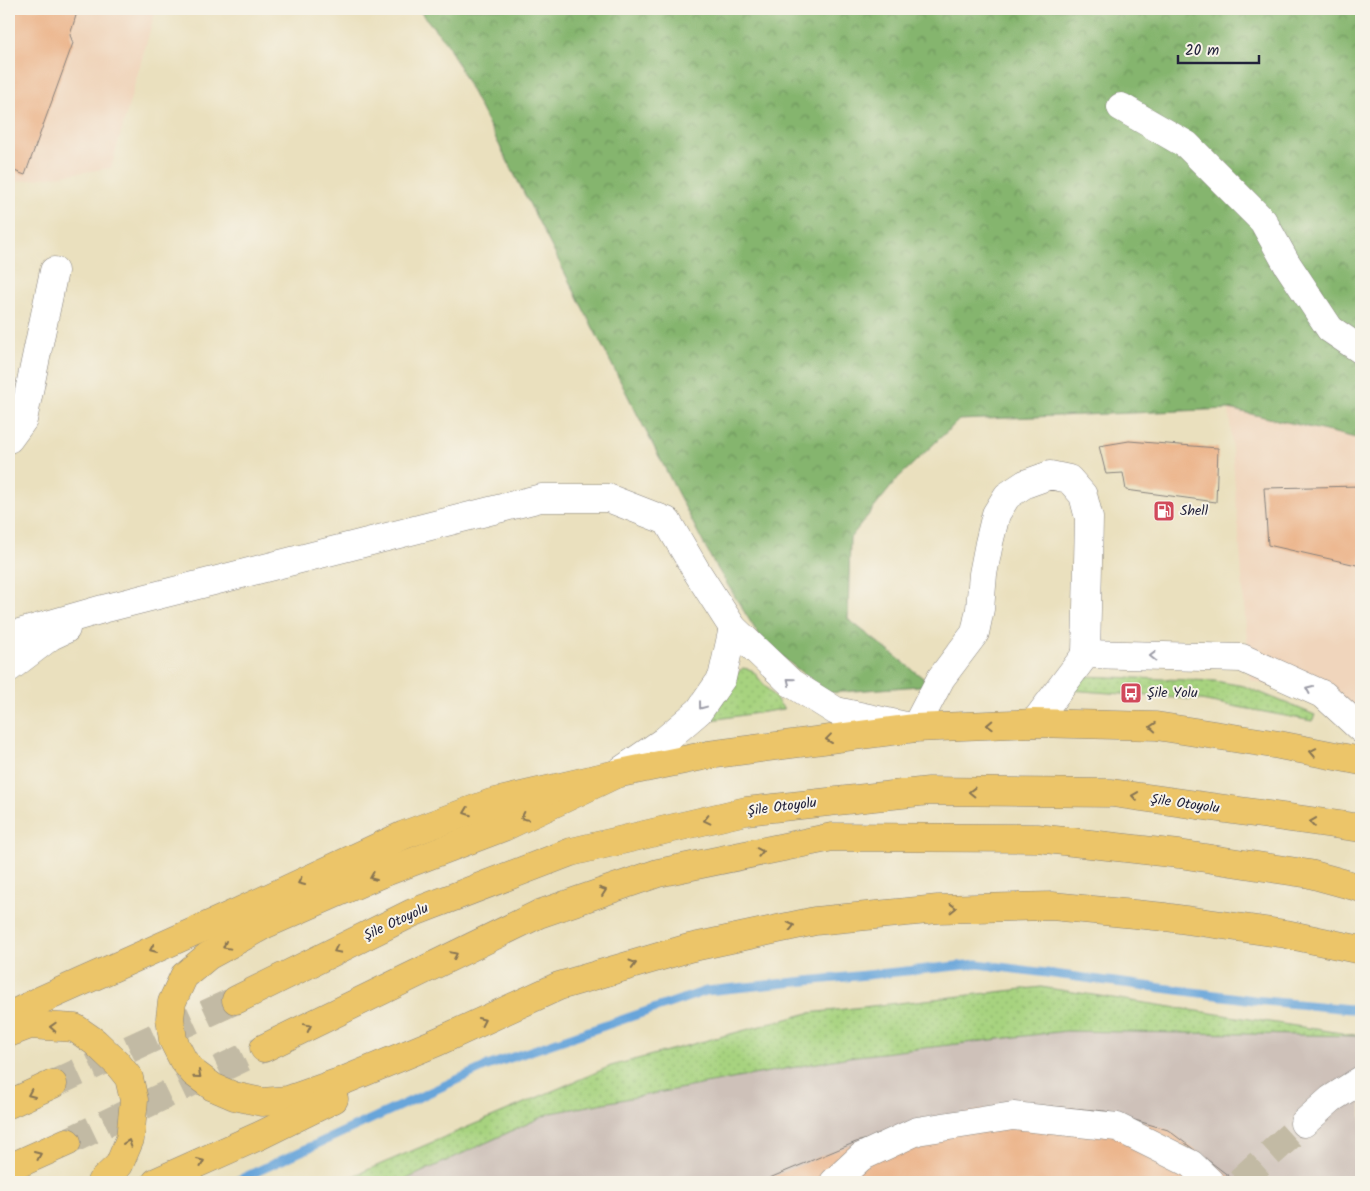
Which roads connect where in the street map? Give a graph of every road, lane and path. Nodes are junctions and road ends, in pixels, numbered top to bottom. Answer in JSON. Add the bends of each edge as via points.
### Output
{"nodes":[{"id":1,"x":1121,"y":107,"type":"dead end"},
{"id":2,"x":54,"y":271,"type":"dead end"},
{"id":3,"x":1361,"y":350,"type":"edge"},
{"id":4,"x":9,"y":439,"type":"edge"},
{"id":5,"x":103,"y":609,"type":"junction"},
{"id":6,"x":733,"y":628,"type":"junction"},
{"id":7,"x":9,"y":636,"type":"edge"},
{"id":8,"x":1086,"y":654,"type":"junction"},
{"id":9,"x":9,"y":668,"type":"edge"},
{"id":10,"x":1034,"y":723,"type":"junction"},
{"id":11,"x":915,"y":728,"type":"junction"},
{"id":12,"x":1361,"y":728,"type":"edge"},
{"id":13,"x":1361,"y":761,"type":"edge"},
{"id":14,"x":616,"y":774,"type":"junction"},
{"id":15,"x":1361,"y":828,"type":"edge"},
{"id":16,"x":1361,"y":888,"type":"edge"},
{"id":17,"x":1361,"y":950,"type":"edge"},
{"id":18,"x":236,"y":1000,"type":"tunnel mouth"},
{"id":19,"x":9,"y":1016,"type":"edge"},
{"id":20,"x":9,"y":1033,"type":"edge"},
{"id":21,"x":437,"y":1042,"type":"junction"},
{"id":22,"x":264,"y":1048,"type":"tunnel mouth"},
{"id":23,"x":1361,"y":1080,"type":"edge"},
{"id":24,"x":53,"y":1084,"type":"tunnel mouth"},
{"id":25,"x":9,"y":1104,"type":"edge"},
{"id":26,"x":1304,"y":1123,"type":"tunnel mouth"},
{"id":27,"x":67,"y":1142,"type":"tunnel mouth"},
{"id":28,"x":9,"y":1168,"type":"edge"},
{"id":29,"x":101,"y":1182,"type":"edge"},
{"id":30,"x":156,"y":1182,"type":"edge"},
{"id":31,"x":834,"y":1182,"type":"edge"},
{"id":32,"x":1210,"y":1182,"type":"edge"}],
"edges":[{"from":1,"to":3,"type":"street","via":[[1186,145],[1263,221],[1330,329]]},
{"from":2,"to":4,"type":"street","via":[[23,420]]},
{"from":5,"to":6,"type":"street","via":[[541,498],[608,498],[667,521]]},
{"from":5,"to":7,"type":"street"},
{"from":5,"to":9,"type":"street","via":[[51,636]]},
{"from":11,"to":6,"type":"street","one_way":true,"via":[[836,711],[791,682]]},
{"from":6,"to":14,"type":"street","one_way":true,"via":[[722,678],[699,711],[664,741]]},
{"from":8,"to":10,"type":"street"},
{"from":8,"to":11,"type":"street","via":[[1089,518],[1083,494],[1069,479],[1050,475],[1025,484],[1006,496],[996,514],[975,633],[941,678]]},
{"from":12,"to":8,"type":"street","one_way":true,"via":[[1324,695],[1242,658]]},
{"from":10,"to":11,"type":"main road","one_way":true},
{"from":13,"to":10,"type":"main road","one_way":true,"via":[[1156,726]]},
{"from":11,"to":14,"type":"main road","one_way":true,"via":[[708,755]]},
{"from":14,"to":19,"type":"main road","one_way":true,"via":[[491,802],[404,835]]},
{"from":14,"to":21,"type":"main road","one_way":true,"via":[[504,827],[378,875],[239,939],[208,956],[184,976],[172,1002],[170,1018],[173,1040],[194,1073],[213,1087],[234,1096],[262,1102],[288,1100]]},
{"from":15,"to":18,"type":"main road","name":"Şile Otoyolu","one_way":true,"via":[[1112,793],[928,791],[746,811],[571,852],[412,913]]},
{"from":22,"to":16,"type":"main road","one_way":true,"via":[[539,914],[658,872],[832,837],[1037,838],[1179,854],[1310,874]]},
{"from":21,"to":17,"type":"main road","one_way":true,"via":[[559,986],[689,948],[815,921],[948,908],[1061,907],[1193,920],[1286,934]]},
{"from":29,"to":20,"type":"main road","one_way":true,"via":[[119,1165],[130,1139],[134,1100],[129,1078],[95,1042],[75,1028],[30,1025]]},
{"from":30,"to":21,"type":"main road","one_way":true,"via":[[348,1092]]},
{"from":23,"to":26,"type":"street","via":[[1331,1099]]},
{"from":24,"to":25,"type":"main road","one_way":true},
{"from":28,"to":27,"type":"main road","one_way":true},
{"from":31,"to":32,"type":"street","via":[[861,1157],[918,1131],[1012,1116],[1117,1127],[1191,1164]]}]}
